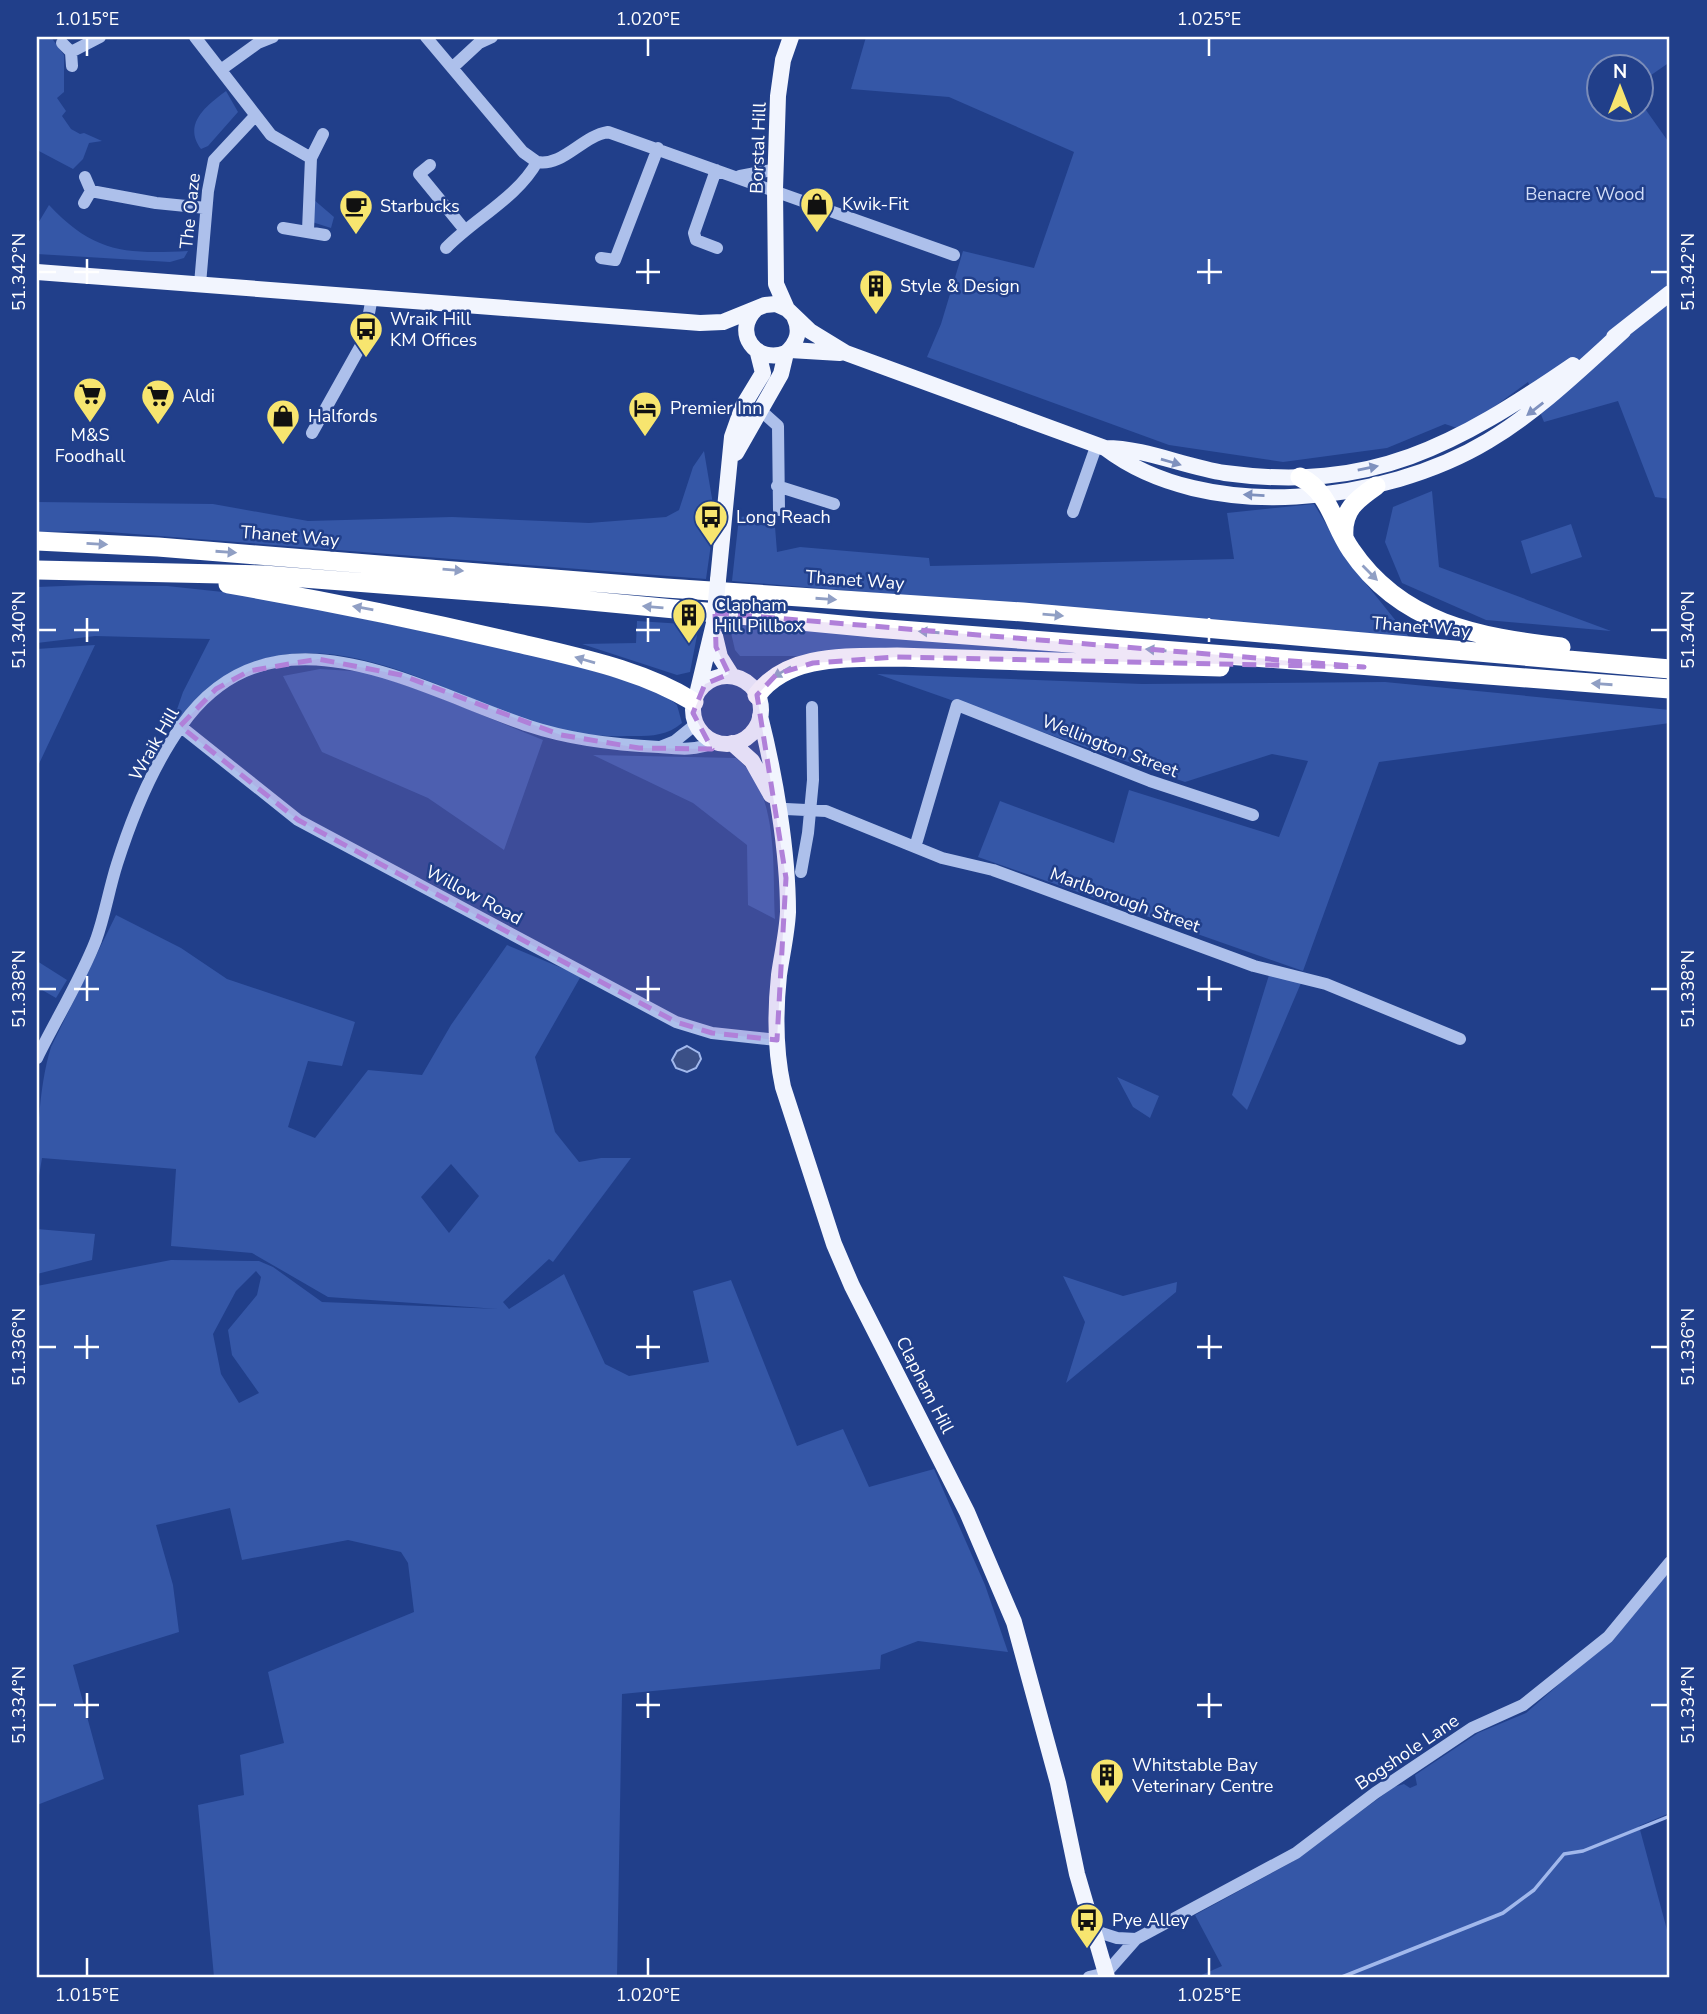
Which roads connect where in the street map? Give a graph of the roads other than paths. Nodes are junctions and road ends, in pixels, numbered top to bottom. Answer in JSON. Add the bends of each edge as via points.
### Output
{"nodes":[{"id":1,"x":100,"y":37,"type":"edge"},
{"id":2,"x":195,"y":37,"type":"edge"},
{"id":3,"x":273,"y":37,"type":"edge"},
{"id":4,"x":426,"y":37,"type":"edge"},
{"id":5,"x":492,"y":37,"type":"edge"},
{"id":6,"x":791,"y":37,"type":"edge"},
{"id":7,"x":72,"y":66,"type":"dead end"},
{"id":8,"x":453,"y":68,"type":"junction"},
{"id":9,"x":222,"y":69,"type":"junction"},
{"id":10,"x":255,"y":116,"type":"junction"},
{"id":11,"x":323,"y":134,"type":"dead end"},
{"id":12,"x":658,"y":148,"type":"junction"},
{"id":13,"x":311,"y":158,"type":"junction"},
{"id":14,"x":537,"y":162,"type":"junction"},
{"id":15,"x":430,"y":166,"type":"dead end"},
{"id":16,"x":777,"y":169,"type":"junction"},
{"id":17,"x":716,"y":170,"type":"junction"},
{"id":18,"x":740,"y":176,"type":"junction"},
{"id":19,"x":85,"y":177,"type":"dead end"},
{"id":20,"x":775,"y":189,"type":"junction"},
{"id":21,"x":91,"y":191,"type":"junction"},
{"id":22,"x":85,"y":203,"type":"dead end"},
{"id":23,"x":206,"y":208,"type":"junction"},
{"id":24,"x":283,"y":228,"type":"dead end"},
{"id":25,"x":464,"y":229,"type":"junction"},
{"id":26,"x":308,"y":230,"type":"junction"},
{"id":27,"x":325,"y":235,"type":"dead end"},
{"id":28,"x":446,"y":248,"type":"dead end"},
{"id":29,"x":717,"y":248,"type":"dead end"},
{"id":30,"x":954,"y":255,"type":"dead end"},
{"id":31,"x":601,"y":258,"type":"dead end"},
{"id":32,"x":775,"y":263,"type":"junction"},
{"id":33,"x":37,"y":272,"type":"edge"},
{"id":34,"x":200,"y":284,"type":"junction"},
{"id":35,"x":768,"y":286,"type":"junction"},
{"id":36,"x":1670,"y":293,"type":"edge"},
{"id":37,"x":372,"y":297,"type":"junction"},
{"id":38,"x":758,"y":308,"type":"junction"},
{"id":39,"x":791,"y":312,"type":"junction"},
{"id":40,"x":730,"y":320,"type":"junction"},
{"id":41,"x":700,"y":323,"type":"junction"},
{"id":42,"x":1623,"y":331,"type":"junction"},
{"id":43,"x":754,"y":347,"type":"junction"},
{"id":44,"x":788,"y":351,"type":"junction"},
{"id":45,"x":846,"y":353,"type":"junction"},
{"id":46,"x":759,"y":408,"type":"junction"},
{"id":47,"x":312,"y":433,"type":"dead end"},
{"id":48,"x":1101,"y":446,"type":"junction"},
{"id":49,"x":729,"y":469,"type":"junction"},
{"id":50,"x":1300,"y":477,"type":"junction"},
{"id":51,"x":777,"y":486,"type":"junction"},
{"id":52,"x":1376,"y":486,"type":"junction"},
{"id":53,"x":1322,"y":494,"type":"junction"},
{"id":54,"x":834,"y":504,"type":"dead end"},
{"id":55,"x":779,"y":510,"type":"dead end"},
{"id":56,"x":1073,"y":512,"type":"dead end"},
{"id":57,"x":1344,"y":539,"type":"junction"},
{"id":58,"x":37,"y":541,"type":"edge"},
{"id":59,"x":37,"y":570,"type":"edge"},
{"id":60,"x":152,"y":570,"type":"junction"},
{"id":61,"x":714,"y":623,"type":"junction"},
{"id":62,"x":1670,"y":661,"type":"edge"},
{"id":63,"x":1364,"y":667,"type":"junction"},
{"id":64,"x":1670,"y":668,"type":"edge"},
{"id":65,"x":732,"y":676,"type":"junction"},
{"id":66,"x":1670,"y":689,"type":"edge"},
{"id":67,"x":757,"y":695,"type":"junction"},
{"id":68,"x":695,"y":697,"type":"junction"},
{"id":69,"x":807,"y":714,"type":"dead end"},
{"id":70,"x":760,"y":716,"type":"junction"},
{"id":71,"x":696,"y":724,"type":"junction"},
{"id":72,"x":180,"y":726,"type":"junction"},
{"id":73,"x":715,"y":741,"type":"junction"},
{"id":74,"x":732,"y":743,"type":"junction"},
{"id":75,"x":660,"y":747,"type":"junction"},
{"id":76,"x":810,"y":809,"type":"junction"},
{"id":77,"x":777,"y":811,"type":"junction"},
{"id":78,"x":1253,"y":815,"type":"dead end"},
{"id":79,"x":916,"y":844,"type":"junction"},
{"id":80,"x":800,"y":872,"type":"dead end"},
{"id":81,"x":1460,"y":1039,"type":"dead end"},
{"id":82,"x":777,"y":1040,"type":"junction"},
{"id":83,"x":37,"y":1058,"type":"edge"},
{"id":84,"x":1670,"y":1562,"type":"edge"},
{"id":85,"x":1095,"y":1931,"type":"junction"},
{"id":86,"x":1136,"y":1939,"type":"junction"},
{"id":87,"x":1107,"y":1975,"type":"edge"},
{"id":88,"x":1089,"y":1977,"type":"edge"}],
"edges":[{"from":1,"to":7,"type":"street","via":[[66,47]]},
{"from":2,"to":9,"type":"street"},
{"from":3,"to":9,"type":"street"},
{"from":4,"to":8,"type":"street"},
{"from":5,"to":8,"type":"street"},
{"from":6,"to":16,"type":"main road","name":"Borstal Hill","via":[[778,96]]},
{"from":8,"to":14,"type":"street","via":[[523,152]]},
{"from":9,"to":10,"type":"street"},
{"from":10,"to":13,"type":"street","via":[[282,144]]},
{"from":10,"to":23,"type":"street","name":"The Oaze","via":[[214,160]]},
{"from":11,"to":13,"type":"street"},
{"from":12,"to":14,"type":"street","via":[[608,132],[581,142],[553,162]]},
{"from":12,"to":17,"type":"street"},
{"from":12,"to":31,"type":"street","via":[[615,260]]},
{"from":13,"to":26,"type":"street"},
{"from":14,"to":25,"type":"street","via":[[526,179]]},
{"from":15,"to":25,"type":"street","via":[[419,174]]},
{"from":16,"to":18,"type":"street"},
{"from":16,"to":20,"type":"main road","name":"Borstal Hill"},
{"from":17,"to":18,"type":"street"},
{"from":17,"to":29,"type":"street","via":[[694,233],[696,240]]},
{"from":18,"to":20,"type":"street"},
{"from":19,"to":21,"type":"street"},
{"from":20,"to":30,"type":"street"},
{"from":20,"to":32,"type":"main road","name":"Borstal Hill"},
{"from":21,"to":22,"type":"street"},
{"from":21,"to":23,"type":"street"},
{"from":23,"to":34,"type":"street","name":"The Oaze"},
{"from":24,"to":26,"type":"street"},
{"from":25,"to":28,"type":"street"},
{"from":26,"to":27,"type":"street"},
{"from":32,"to":35,"type":"main road","name":"Borstal Hill"},
{"from":32,"to":39,"type":"main road","name":"Borstal Hill","via":[[776,284]]},
{"from":33,"to":34,"type":"main road"},
{"from":34,"to":37,"type":"main road"},
{"from":35,"to":38,"type":"main road","name":"Borstal Hill"},
{"from":35,"to":40,"type":"main road","via":[[758,301]]},
{"from":36,"to":42,"type":"main road"},
{"from":37,"to":41,"type":"main road"},
{"from":37,"to":47,"type":"street","via":[[364,340]]},
{"from":38,"to":39,"type":"main road","via":[[776,304]]},
{"from":38,"to":40,"type":"main road"},
{"from":38,"to":43,"type":"main road","via":[[747,321]]},
{"from":39,"to":44,"type":"main road","via":[[798,337]]},
{"from":39,"to":45,"type":"main road","via":[[810,331]]},
{"from":40,"to":41,"type":"main road"},
{"from":41,"to":43,"type":"main road","via":[[728,329]]},
{"from":50,"to":42,"type":"main road","one_way":true,"via":[[1373,468],[1447,443],[1507,410]]},
{"from":42,"to":52,"type":"main road","one_way":true,"via":[[1506,430],[1441,466]]},
{"from":43,"to":44,"type":"main road","via":[[775,356]]},
{"from":43,"to":49,"type":"main road","via":[[763,373],[737,418]]},
{"from":44,"to":45,"type":"main road"},
{"from":44,"to":46,"type":"main road","via":[[781,374]]},
{"from":45,"to":48,"type":"main road"},
{"from":46,"to":49,"type":"main road"},
{"from":46,"to":51,"type":"street","via":[[778,426]]},
{"from":48,"to":50,"type":"main road","one_way":true,"via":[[1126,448],[1189,467]]},
{"from":53,"to":48,"type":"main road","one_way":true,"via":[[1252,495],[1198,487],[1153,476]]},
{"from":48,"to":56,"type":"street"},
{"from":49,"to":61,"type":"main road","bridge":true},
{"from":50,"to":53,"type":"highway"},
{"from":51,"to":54,"type":"street"},
{"from":51,"to":55,"type":"street"},
{"from":52,"to":53,"type":"main road"},
{"from":52,"to":57,"type":"highway","via":[[1350,507]]},
{"from":53,"to":57,"type":"highway"},
{"from":57,"to":62,"type":"highway","one_way":true,"via":[[1397,598],[1469,634]]},
{"from":58,"to":64,"type":"highway","name":"Thanet Way","one_way":true,"via":[[1023,612]]},
{"from":59,"to":60,"type":"highway"},
{"from":63,"to":60,"type":"highway","one_way":true,"via":[[548,597]]},
{"from":68,"to":60,"type":"highway","one_way":true,"via":[[648,678],[395,613]]},
{"from":61,"to":65,"type":"main road","via":[[720,657]]},
{"from":61,"to":68,"type":"main road"},
{"from":66,"to":63,"type":"highway","one_way":true},
{"from":63,"to":67,"type":"highway","one_way":true,"via":[[875,658],[793,666],[766,682]]},
{"from":65,"to":67,"type":"main road","via":[[742,679]]},
{"from":65,"to":68,"type":"main road","via":[[712,679]]},
{"from":67,"to":70,"type":"main road"},
{"from":68,"to":71,"type":"main road"},
{"from":69,"to":76,"type":"street"},
{"from":70,"to":74,"type":"main road","via":[[750,734]]},
{"from":70,"to":77,"type":"main road","name":"Clapham Hill"},
{"from":71,"to":73,"type":"main road"},
{"from":71,"to":75,"type":"street"},
{"from":72,"to":75,"type":"street","name":"Wraik Hill","via":[[203,700],[241,675],[279,662],[318,659],[401,675],[562,735],[614,745]]},
{"from":72,"to":82,"type":"street","name":"Willow Road","via":[[298,820],[676,1022],[712,1033]]},
{"from":72,"to":83,"type":"street","name":"Wraik Hill","via":[[136,814],[96,940]]},
{"from":73,"to":74,"type":"main road"},
{"from":73,"to":75,"type":"street","name":"Wraik Hill","via":[[690,750]]},
{"from":74,"to":77,"type":"main road","name":"Clapham Hill","via":[[761,773]]},
{"from":76,"to":77,"type":"street","name":"Marlborough Street"},
{"from":76,"to":79,"type":"street","name":"Marlborough Street"},
{"from":76,"to":80,"type":"street"},
{"from":77,"to":82,"type":"main road","name":"Clapham Hill","via":[[788,913]]},
{"from":78,"to":79,"type":"street","name":"Wellington Street","via":[[1150,781],[957,705]]},
{"from":79,"to":81,"type":"street","name":"Marlborough Street","via":[[942,858],[993,870],[1254,966],[1326,984]]},
{"from":82,"to":85,"type":"main road","name":"Clapham Hill","via":[[783,1087],[834,1244],[961,1501],[1014,1622]]},
{"from":84,"to":86,"type":"street","name":"Bogshole Lane","via":[[1608,1637],[1523,1706],[1472,1728],[1296,1853]]},
{"from":85,"to":86,"type":"street"},
{"from":85,"to":87,"type":"main road","name":"Clapham Hill"},
{"from":86,"to":87,"type":"street","name":"Bogshole Lane"},
{"from":87,"to":88,"type":"street"}]}
